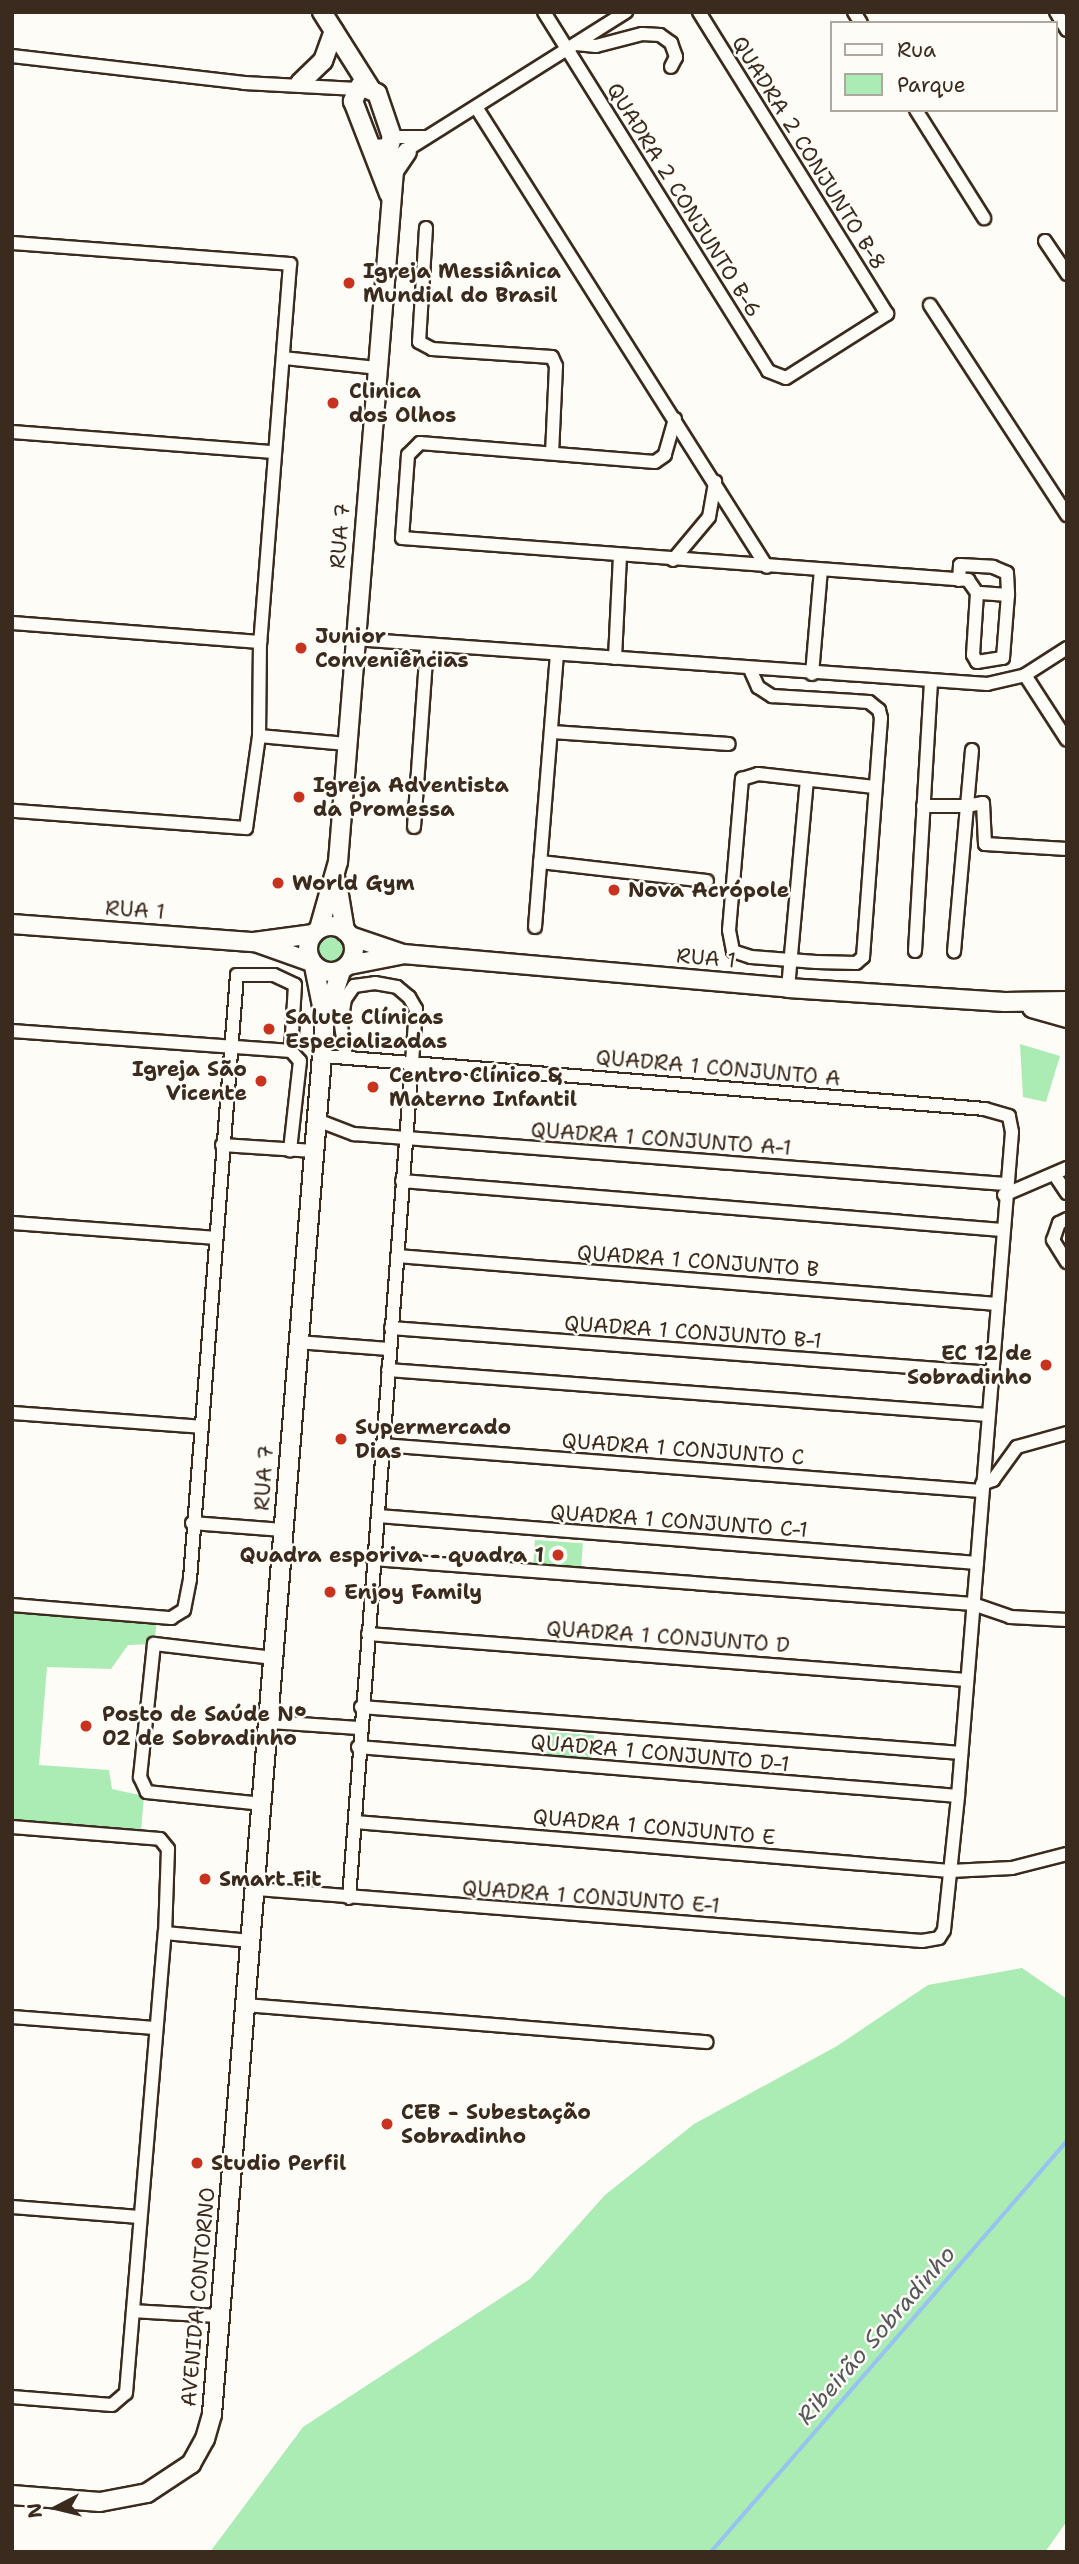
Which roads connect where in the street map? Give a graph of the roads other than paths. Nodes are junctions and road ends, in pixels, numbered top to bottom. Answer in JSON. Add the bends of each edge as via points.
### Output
{"nodes":[{"id":1,"x":322,"y":12,"type":"edge"},
{"id":2,"x":544,"y":12,"type":"edge"},
{"id":3,"x":626,"y":12,"type":"edge"},
{"id":4,"x":699,"y":12,"type":"edge"},
{"id":5,"x":1056,"y":12,"type":"edge"},
{"id":6,"x":1067,"y":30,"type":"edge"},
{"id":7,"x":339,"y":38,"type":"junction"},
{"id":8,"x":572,"y":47,"type":"junction"},
{"id":9,"x":12,"y":56,"type":"edge"},
{"id":10,"x":671,"y":67,"type":"dead end"},
{"id":11,"x":300,"y":83,"type":"junction"},
{"id":12,"x":359,"y":92,"type":"junction"},
{"id":13,"x":476,"y":107,"type":"junction"},
{"id":14,"x":917,"y":112,"type":"edge"},
{"id":15,"x":430,"y":136,"type":"junction"},
{"id":16,"x":386,"y":146,"type":"junction"},
{"id":17,"x":407,"y":152,"type":"junction"},
{"id":18,"x":394,"y":171,"type":"junction"},
{"id":19,"x":390,"y":198,"type":"junction"},
{"id":20,"x":984,"y":218,"type":"dead end"},
{"id":21,"x":426,"y":228,"type":"dead end"},
{"id":22,"x":1045,"y":241,"type":"dead end"},
{"id":23,"x":12,"y":243,"type":"edge"},
{"id":24,"x":1067,"y":274,"type":"edge"},
{"id":25,"x":930,"y":305,"type":"dead end"},
{"id":26,"x":284,"y":358,"type":"junction"},
{"id":27,"x":377,"y":368,"type":"junction"},
{"id":28,"x":768,"y":371,"type":"joint"},
{"id":29,"x":675,"y":419,"type":"junction"},
{"id":30,"x":12,"y":432,"type":"edge"},
{"id":31,"x":274,"y":452,"type":"junction"},
{"id":32,"x":552,"y":453,"type":"junction"},
{"id":33,"x":715,"y":482,"type":"junction"},
{"id":34,"x":1067,"y":515,"type":"edge"},
{"id":35,"x":620,"y":557,"type":"junction"},
{"id":36,"x":673,"y":560,"type":"junction"},
{"id":37,"x":766,"y":567,"type":"junction"},
{"id":38,"x":821,"y":570,"type":"junction"},
{"id":39,"x":959,"y":580,"type":"junction"},
{"id":40,"x":977,"y":593,"type":"junction"},
{"id":41,"x":1008,"y":595,"type":"junction"},
{"id":42,"x":12,"y":623,"type":"edge"},
{"id":43,"x":354,"y":639,"type":"junction"},
{"id":44,"x":260,"y":642,"type":"junction"},
{"id":45,"x":427,"y":644,"type":"junction"},
{"id":46,"x":1067,"y":648,"type":"edge"},
{"id":47,"x":557,"y":654,"type":"junction"},
{"id":48,"x":615,"y":658,"type":"junction"},
{"id":49,"x":750,"y":669,"type":"junction"},
{"id":50,"x":812,"y":674,"type":"junction"},
{"id":51,"x":1025,"y":675,"type":"junction"},
{"id":52,"x":931,"y":683,"type":"junction"},
{"id":53,"x":552,"y":732,"type":"junction"},
{"id":54,"x":258,"y":736,"type":"junction"},
{"id":55,"x":1067,"y":740,"type":"edge"},
{"id":56,"x":347,"y":744,"type":"junction"},
{"id":57,"x":729,"y":744,"type":"dead end"},
{"id":58,"x":972,"y":750,"type":"dead end"},
{"id":59,"x":807,"y":780,"type":"junction"},
{"id":60,"x":874,"y":787,"type":"junction"},
{"id":61,"x":923,"y":806,"type":"junction"},
{"id":62,"x":967,"y":806,"type":"junction"},
{"id":63,"x":12,"y":811,"type":"edge"},
{"id":64,"x":414,"y":827,"type":"dead end"},
{"id":65,"x":1067,"y":849,"type":"edge"},
{"id":66,"x":540,"y":862,"type":"junction"},
{"id":67,"x":336,"y":878,"type":"junction"},
{"id":68,"x":707,"y":881,"type":"dead end"},
{"id":69,"x":12,"y":924,"type":"edge"},
{"id":70,"x":535,"y":927,"type":"dead end"},
{"id":71,"x":316,"y":931,"type":"junction"},
{"id":72,"x":348,"y":933,"type":"junction"},
{"id":73,"x":254,"y":942,"type":"junction"},
{"id":74,"x":915,"y":951,"type":"dead end"},
{"id":75,"x":954,"y":951,"type":"dead end"},
{"id":76,"x":403,"y":954,"type":"junction"},
{"id":77,"x":794,"y":960,"type":"junction"},
{"id":78,"x":313,"y":964,"type":"junction"},
{"id":79,"x":345,"y":968,"type":"junction"},
{"id":80,"x":788,"y":988,"type":"junction"},
{"id":81,"x":1067,"y":1001,"type":"edge"},
{"id":82,"x":1005,"y":1002,"type":"junction"},
{"id":83,"x":1067,"y":1018,"type":"edge"},
{"id":84,"x":325,"y":1020,"type":"junction"},
{"id":85,"x":12,"y":1031,"type":"edge"},
{"id":86,"x":229,"y":1047,"type":"junction"},
{"id":87,"x":291,"y":1051,"type":"junction"},
{"id":88,"x":323,"y":1056,"type":"junction"},
{"id":89,"x":346,"y":1057,"type":"junction"},
{"id":90,"x":412,"y":1062,"type":"junction"},
{"id":91,"x":317,"y":1120,"type":"junction"},
{"id":92,"x":406,"y":1139,"type":"junction"},
{"id":93,"x":222,"y":1145,"type":"junction"},
{"id":94,"x":290,"y":1150,"type":"junction"},
{"id":95,"x":314,"y":1151,"type":"junction"},
{"id":96,"x":1067,"y":1168,"type":"edge"},
{"id":97,"x":1054,"y":1174,"type":"junction"},
{"id":98,"x":402,"y":1181,"type":"junction"},
{"id":99,"x":1005,"y":1190,"type":"junction"},
{"id":100,"x":1067,"y":1193,"type":"edge"},
{"id":101,"x":1067,"y":1219,"type":"edge"},
{"id":102,"x":12,"y":1223,"type":"edge"},
{"id":103,"x":1002,"y":1230,"type":"junction"},
{"id":104,"x":214,"y":1238,"type":"junction"},
{"id":105,"x":397,"y":1256,"type":"junction"},
{"id":106,"x":1067,"y":1262,"type":"edge"},
{"id":107,"x":997,"y":1304,"type":"junction"},
{"id":108,"x":391,"y":1328,"type":"junction"},
{"id":109,"x":297,"y":1342,"type":"junction"},
{"id":110,"x":389,"y":1349,"type":"junction"},
{"id":111,"x":388,"y":1370,"type":"junction"},
{"id":112,"x":992,"y":1374,"type":"junction"},
{"id":113,"x":12,"y":1413,"type":"edge"},
{"id":114,"x":988,"y":1415,"type":"junction"},
{"id":115,"x":201,"y":1427,"type":"junction"},
{"id":116,"x":1067,"y":1433,"type":"edge"},
{"id":117,"x":382,"y":1445,"type":"junction"},
{"id":118,"x":981,"y":1488,"type":"junction"},
{"id":119,"x":378,"y":1516,"type":"junction"},
{"id":120,"x":192,"y":1523,"type":"junction"},
{"id":121,"x":283,"y":1530,"type":"junction"},
{"id":122,"x":373,"y":1559,"type":"junction"},
{"id":123,"x":977,"y":1563,"type":"junction"},
{"id":124,"x":973,"y":1604,"type":"junction"},
{"id":125,"x":12,"y":1605,"type":"edge"},
{"id":126,"x":1067,"y":1620,"type":"edge"},
{"id":127,"x":368,"y":1634,"type":"junction"},
{"id":128,"x":274,"y":1658,"type":"junction"},
{"id":129,"x":966,"y":1679,"type":"junction"},
{"id":130,"x":361,"y":1707,"type":"junction"},
{"id":131,"x":269,"y":1722,"type":"junction"},
{"id":132,"x":360,"y":1728,"type":"junction"},
{"id":133,"x":358,"y":1747,"type":"junction"},
{"id":134,"x":961,"y":1753,"type":"junction"},
{"id":135,"x":958,"y":1797,"type":"junction"},
{"id":136,"x":263,"y":1804,"type":"junction"},
{"id":137,"x":355,"y":1822,"type":"junction"},
{"id":138,"x":12,"y":1827,"type":"edge"},
{"id":139,"x":1067,"y":1854,"type":"edge"},
{"id":140,"x":950,"y":1871,"type":"junction"},
{"id":141,"x":257,"y":1889,"type":"junction"},
{"id":142,"x":349,"y":1898,"type":"junction"},
{"id":143,"x":165,"y":1933,"type":"junction"},
{"id":144,"x":251,"y":1941,"type":"junction"},
{"id":145,"x":245,"y":2005,"type":"junction"},
{"id":146,"x":12,"y":2017,"type":"edge"},
{"id":147,"x":155,"y":2028,"type":"junction"},
{"id":148,"x":707,"y":2042,"type":"dead end"},
{"id":149,"x":12,"y":2207,"type":"edge"},
{"id":150,"x":140,"y":2217,"type":"junction"},
{"id":151,"x":133,"y":2311,"type":"junction"},
{"id":152,"x":221,"y":2316,"type":"junction"},
{"id":153,"x":12,"y":2397,"type":"edge"},
{"id":154,"x":12,"y":2495,"type":"edge"}],
"edges":[{"from":1,"to":7,"type":"main road"},
{"from":2,"to":8,"type":"street","name":"QUADRA 2 CONJUNTO B-6"},
{"from":3,"to":8,"type":"street"},
{"from":4,"to":28,"type":"street","name":"QUADRA 2 CONJUNTO B-8","via":[[887,314],[786,378]]},
{"from":5,"to":6,"type":"street"},
{"from":7,"to":11,"type":"main road"},
{"from":7,"to":12,"type":"main road"},
{"from":8,"to":10,"type":"street","via":[[660,35],[671,43],[676,57]]},
{"from":8,"to":13,"type":"street"},
{"from":8,"to":28,"type":"street","name":"QUADRA 2 CONJUNTO B-6"},
{"from":9,"to":11,"type":"street","via":[[244,83]]},
{"from":11,"to":12,"type":"street"},
{"from":12,"to":16,"type":"main road"},
{"from":12,"to":16,"type":"main road","via":[[381,101]]},
{"from":13,"to":15,"type":"street"},
{"from":13,"to":29,"type":"street"},
{"from":14,"to":20,"type":"street"},
{"from":15,"to":16,"type":"street"},
{"from":15,"to":17,"type":"street"},
{"from":16,"to":17,"type":"street"},
{"from":16,"to":18,"type":"main road","name":"RUA 7"},
{"from":16,"to":19,"type":"main road","name":"RUA 7"},
{"from":17,"to":18,"type":"main road"},
{"from":18,"to":19,"type":"main road","name":"RUA 7"},
{"from":19,"to":27,"type":"main road","name":"RUA 7"},
{"from":21,"to":32,"type":"street","via":[[419,342],[432,349],[552,356],[556,366]]},
{"from":22,"to":24,"type":"street"},
{"from":23,"to":26,"type":"street","via":[[290,264]]},
{"from":25,"to":34,"type":"street"},
{"from":26,"to":27,"type":"street"},
{"from":26,"to":31,"type":"street"},
{"from":27,"to":43,"type":"main road","name":"RUA 7"},
{"from":29,"to":32,"type":"street","via":[[665,455],[655,461]]},
{"from":29,"to":33,"type":"street"},
{"from":30,"to":31,"type":"street"},
{"from":31,"to":44,"type":"street"},
{"from":32,"to":35,"type":"street","via":[[420,443],[411,449],[402,538]]},
{"from":33,"to":36,"type":"street","via":[[709,517]]},
{"from":33,"to":37,"type":"street"},
{"from":35,"to":36,"type":"street"},
{"from":35,"to":48,"type":"street"},
{"from":36,"to":37,"type":"street"},
{"from":37,"to":38,"type":"street"},
{"from":38,"to":39,"type":"street"},
{"from":38,"to":50,"type":"street"},
{"from":39,"to":40,"type":"street","via":[[973,582]]},
{"from":39,"to":41,"type":"street","via":[[960,565],[1000,568],[1007,573]]},
{"from":40,"to":41,"type":"street"},
{"from":40,"to":41,"type":"street","via":[[973,655],[977,662],[1003,658]]},
{"from":42,"to":44,"type":"street"},
{"from":43,"to":45,"type":"street"},
{"from":43,"to":56,"type":"main road","name":"RUA 7"},
{"from":44,"to":54,"type":"street"},
{"from":45,"to":47,"type":"street"},
{"from":45,"to":64,"type":"street"},
{"from":46,"to":51,"type":"street"},
{"from":47,"to":48,"type":"street"},
{"from":47,"to":53,"type":"street"},
{"from":48,"to":49,"type":"street"},
{"from":49,"to":50,"type":"street"},
{"from":49,"to":60,"type":"street","via":[[758,687],[772,696],[876,705],[881,719]]},
{"from":50,"to":52,"type":"street"},
{"from":51,"to":52,"type":"street","via":[[987,684]]},
{"from":51,"to":55,"type":"street"},
{"from":52,"to":61,"type":"street"},
{"from":53,"to":57,"type":"street"},
{"from":53,"to":66,"type":"street"},
{"from":54,"to":56,"type":"street"},
{"from":54,"to":63,"type":"street","via":[[246,828]]},
{"from":56,"to":67,"type":"main road","name":"RUA 7"},
{"from":58,"to":62,"type":"street"},
{"from":59,"to":60,"type":"street"},
{"from":59,"to":77,"type":"street"},
{"from":59,"to":77,"type":"street","via":[[758,774],[741,779],[739,786],[729,942],[738,955]]},
{"from":60,"to":77,"type":"street","via":[[863,957],[856,963]]},
{"from":61,"to":62,"type":"street"},
{"from":61,"to":74,"type":"street"},
{"from":62,"to":65,"type":"street","via":[[983,803],[982,840],[987,845]]},
{"from":62,"to":75,"type":"street"},
{"from":66,"to":68,"type":"street"},
{"from":66,"to":70,"type":"street"},
{"from":67,"to":71,"type":"main road","name":"RUA 7"},
{"from":67,"to":72,"type":"main road","name":"RUA 7"},
{"from":69,"to":73,"type":"main road","name":"RUA 1"},
{"from":71,"to":72,"type":"main road","via":[[332,926]]},
{"from":71,"to":73,"type":"main road"},
{"from":71,"to":78,"type":"main road","via":[[307,948]]},
{"from":72,"to":76,"type":"main road","name":"RUA 1"},
{"from":72,"to":79,"type":"main road","via":[[354,951]]},
{"from":73,"to":78,"type":"main road"},
{"from":76,"to":79,"type":"main road","name":"RUA 1"},
{"from":76,"to":80,"type":"main road","name":"RUA 1"},
{"from":77,"to":80,"type":"street"},
{"from":78,"to":79,"type":"main road","via":[[327,973]]},
{"from":78,"to":84,"type":"main road","name":"RUA 7"},
{"from":79,"to":84,"type":"main road","name":"RUA 7"},
{"from":80,"to":82,"type":"main road","name":"RUA 1"},
{"from":81,"to":82,"type":"main road"},
{"from":82,"to":83,"type":"main road"},
{"from":84,"to":88,"type":"main road","name":"RUA 7"},
{"from":85,"to":86,"type":"street"},
{"from":86,"to":87,"type":"street"},
{"from":86,"to":87,"type":"street","via":[[234,978],[274,975],[289,980],[298,990]]},
{"from":86,"to":93,"type":"street"},
{"from":87,"to":94,"type":"street","via":[[300,1061]]},
{"from":88,"to":89,"type":"street","name":"QUADRA 1 CONJUNTO A"},
{"from":88,"to":91,"type":"main road","name":"RUA 7"},
{"from":89,"to":90,"type":"street","name":"QUADRA 1 CONJUNTO A"},
{"from":89,"to":90,"type":"street","via":[[341,1024],[345,999],[354,986],[375,982],[397,987],[416,1009]]},
{"from":90,"to":92,"type":"street"},
{"from":90,"to":99,"type":"street","name":"QUADRA 1 CONJUNTO A","via":[[1001,1111],[1011,1121]]},
{"from":91,"to":92,"type":"street","name":"QUADRA 1 CONJUNTO A-1","via":[[354,1134]]},
{"from":91,"to":95,"type":"main road","name":"RUA 7"},
{"from":92,"to":98,"type":"street"},
{"from":92,"to":99,"type":"street","name":"QUADRA 1 CONJUNTO A-1"},
{"from":93,"to":94,"type":"street"},
{"from":93,"to":104,"type":"street"},
{"from":94,"to":95,"type":"street"},
{"from":95,"to":109,"type":"main road","name":"RUA 7"},
{"from":96,"to":97,"type":"street"},
{"from":97,"to":99,"type":"street"},
{"from":97,"to":100,"type":"street"},
{"from":98,"to":103,"type":"street"},
{"from":98,"to":105,"type":"street"},
{"from":99,"to":103,"type":"street"},
{"from":101,"to":106,"type":"street","via":[[1059,1223],[1053,1240]]},
{"from":102,"to":104,"type":"street"},
{"from":103,"to":107,"type":"street"},
{"from":104,"to":115,"type":"street"},
{"from":105,"to":107,"type":"street","name":"QUADRA 1 CONJUNTO B"},
{"from":105,"to":108,"type":"street"},
{"from":107,"to":112,"type":"street"},
{"from":108,"to":110,"type":"street"},
{"from":108,"to":112,"type":"street","name":"QUADRA 1 CONJUNTO B-1"},
{"from":109,"to":110,"type":"street"},
{"from":109,"to":121,"type":"main road","name":"RUA 7"},
{"from":110,"to":111,"type":"street"},
{"from":111,"to":114,"type":"street"},
{"from":111,"to":117,"type":"street"},
{"from":112,"to":114,"type":"street"},
{"from":113,"to":115,"type":"street"},
{"from":114,"to":118,"type":"street"},
{"from":115,"to":120,"type":"street"},
{"from":116,"to":118,"type":"street","via":[[1017,1447],[993,1480]]},
{"from":117,"to":118,"type":"street","name":"QUADRA 1 CONJUNTO C"},
{"from":117,"to":119,"type":"street"},
{"from":118,"to":123,"type":"street"},
{"from":119,"to":122,"type":"street"},
{"from":119,"to":123,"type":"street","name":"QUADRA 1 CONJUNTO C-1"},
{"from":120,"to":121,"type":"street"},
{"from":120,"to":125,"type":"street","via":[[187,1603],[177,1616]]},
{"from":121,"to":128,"type":"main road","name":"RUA 7"},
{"from":122,"to":124,"type":"street"},
{"from":122,"to":127,"type":"street"},
{"from":123,"to":124,"type":"street"},
{"from":124,"to":126,"type":"street","via":[[1010,1617]]},
{"from":124,"to":129,"type":"street"},
{"from":127,"to":129,"type":"street","name":"QUADRA 1 CONJUNTO D"},
{"from":127,"to":130,"type":"street"},
{"from":128,"to":131,"type":"main road","name":"RUA 7"},
{"from":128,"to":136,"type":"street","via":[[154,1644],[140,1777],[147,1792]]},
{"from":129,"to":134,"type":"street"},
{"from":130,"to":132,"type":"street"},
{"from":130,"to":134,"type":"street","name":"QUADRA 1 CONJUNTO D-1"},
{"from":131,"to":132,"type":"street"},
{"from":131,"to":136,"type":"main road","name":"RUA 7"},
{"from":132,"to":133,"type":"street"},
{"from":133,"to":135,"type":"street","name":"QUADRA 1 CONJUNTO D-1"},
{"from":133,"to":137,"type":"street"},
{"from":134,"to":135,"type":"street"},
{"from":135,"to":140,"type":"street"},
{"from":136,"to":141,"type":"main road","name":"RUA 7"},
{"from":137,"to":140,"type":"street","name":"QUADRA 1 CONJUNTO E"},
{"from":137,"to":142,"type":"street"},
{"from":138,"to":143,"type":"street","via":[[160,1839],[168,1849]]},
{"from":139,"to":140,"type":"street","name":"QUADRA 1 CONJUNTO E","via":[[1012,1868]]},
{"from":140,"to":142,"type":"street","name":"QUADRA 1 CONJUNTO E-1","via":[[944,1930],[939,1938],[922,1941]]},
{"from":141,"to":142,"type":"street","name":"QUADRA 1 CONJUNTO E-1"},
{"from":141,"to":144,"type":"main road","name":"RUA 7"},
{"from":143,"to":144,"type":"street"},
{"from":143,"to":147,"type":"street"},
{"from":144,"to":145,"type":"main road","name":"AVENIDA CONTORNO"},
{"from":145,"to":148,"type":"street"},
{"from":145,"to":152,"type":"main road","name":"AVENIDA CONTORNO"},
{"from":146,"to":147,"type":"street"},
{"from":147,"to":150,"type":"street"},
{"from":149,"to":150,"type":"street"},
{"from":150,"to":151,"type":"street"},
{"from":151,"to":152,"type":"street"},
{"from":151,"to":153,"type":"street","via":[[129,2386],[124,2398],[112,2405]]},
{"from":152,"to":154,"type":"main road","name":"AVENIDA CONTORNO","via":[[212,2414],[199,2452],[181,2474],[147,2493],[119,2501]]}]}
